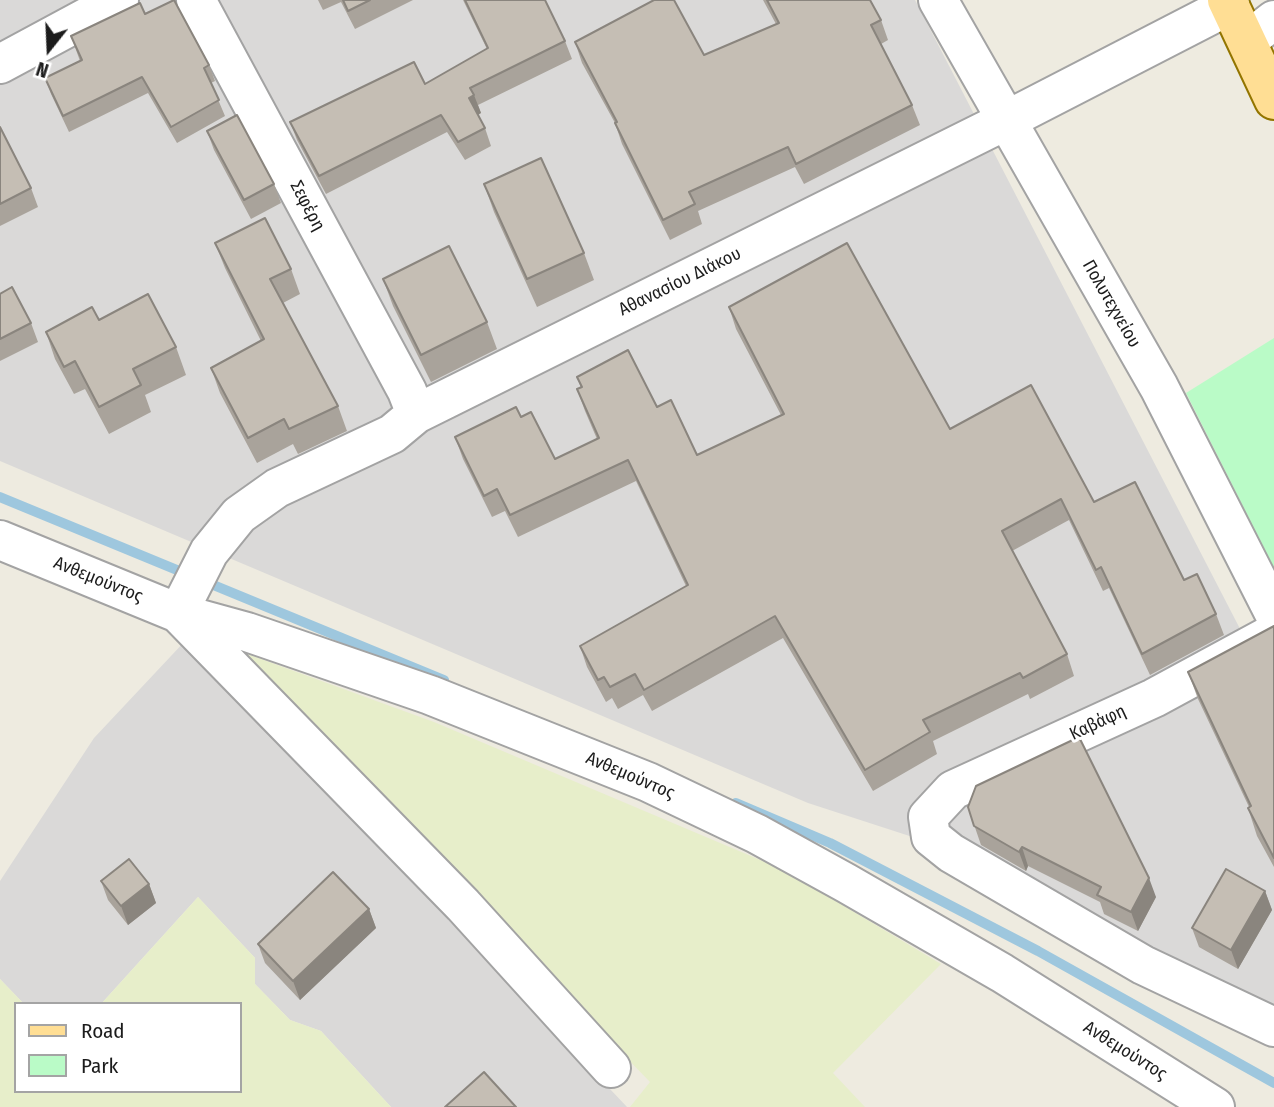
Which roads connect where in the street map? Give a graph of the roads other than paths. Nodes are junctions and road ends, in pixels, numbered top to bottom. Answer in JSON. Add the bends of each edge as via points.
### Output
{"nodes":[{"id":1,"x":119,"y":0,"type":"edge"},
{"id":2,"x":196,"y":0,"type":"edge"},
{"id":3,"x":937,"y":0,"type":"edge"},
{"id":4,"x":1228,"y":2,"type":"edge"},
{"id":5,"x":1261,"y":31,"type":"edge"},
{"id":6,"x":0,"y":64,"type":"edge"},
{"id":7,"x":1274,"y":100,"type":"edge"},
{"id":8,"x":1005,"y":121,"type":"junction"},
{"id":9,"x":415,"y":414,"type":"junction"},
{"id":10,"x":0,"y":540,"type":"edge"},
{"id":11,"x":1274,"y":612,"type":"edge"},
{"id":12,"x":178,"y":613,"type":"junction"},
{"id":13,"x":1274,"y":633,"type":"edge"},
{"id":14,"x":1274,"y":1027,"type":"edge"},
{"id":15,"x":611,"y":1068,"type":"dead end"},
{"id":16,"x":1215,"y":1107,"type":"edge"}],
"edges":[{"from":1,"to":6,"type":"street"},
{"from":2,"to":9,"type":"street","name":"Σεφέρη","via":[[407,391]]},
{"from":3,"to":8,"type":"street","name":"Πολυτεχνείου"},
{"from":4,"to":5,"type":"main road"},
{"from":4,"to":8,"type":"street","name":"Αθανασίου Διάκου"},
{"from":5,"to":7,"type":"main road"},
{"from":8,"to":9,"type":"street","name":"Αθανασίου Διάκου"},
{"from":8,"to":11,"type":"street","name":"Πολυτεχνείου","via":[[1159,387]]},
{"from":9,"to":12,"type":"street","name":"Αθανασίου Διάκου","via":[[392,434],[277,488],[239,515],[209,552]]},
{"from":10,"to":12,"type":"street","name":"Ανθεμούντος"},
{"from":12,"to":15,"type":"street","via":[[463,905]]},
{"from":12,"to":16,"type":"street","name":"Ανθεμούντος","via":[[430,695],[648,782],[846,883],[1002,973]]},
{"from":13,"to":14,"type":"street","name":"Καβάφη","via":[[1154,698],[953,790],[928,817],[932,837],[951,853],[1143,965]]}]}
